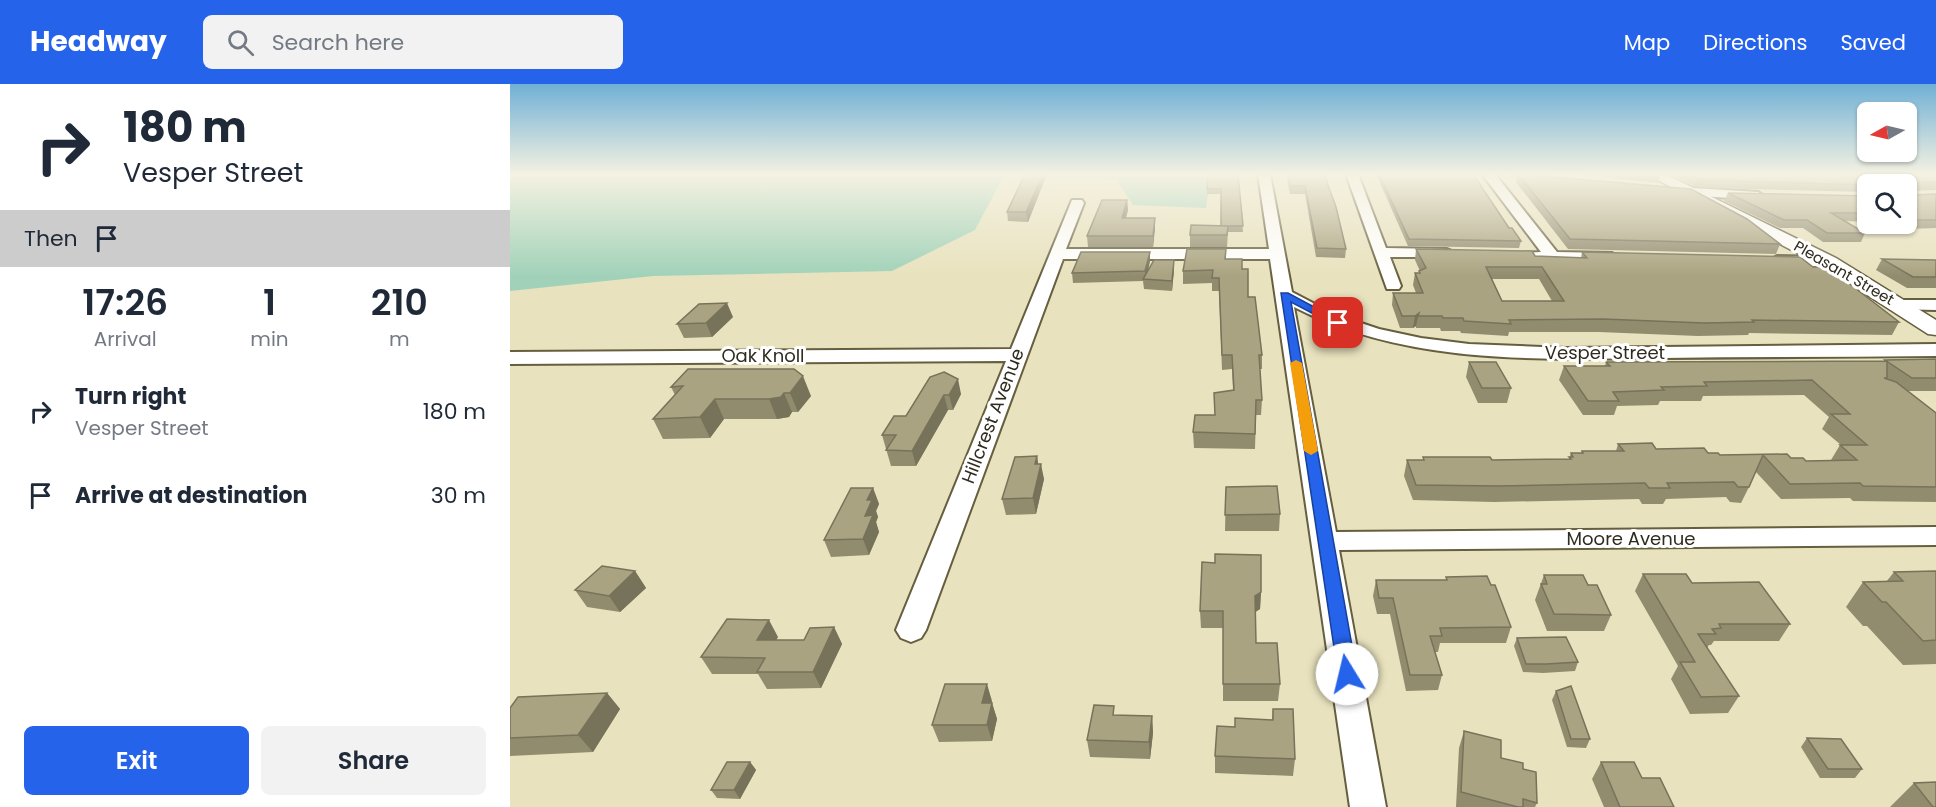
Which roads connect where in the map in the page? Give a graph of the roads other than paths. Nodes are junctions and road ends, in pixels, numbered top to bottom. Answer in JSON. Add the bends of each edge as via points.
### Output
{"nodes":[{"id":1,"x":1075,"y":208,"type":"edge"},
{"id":2,"x":1269,"y":208,"type":"edge"},
{"id":3,"x":1364,"y":208,"type":"edge"},
{"id":4,"x":1514,"y":208,"type":"edge"},
{"id":5,"x":1720,"y":208,"type":"edge"},
{"id":6,"x":1380,"y":252,"type":"junction"},
{"id":7,"x":1057,"y":254,"type":"junction"},
{"id":8,"x":1277,"y":254,"type":"junction"},
{"id":9,"x":1461,"y":254,"type":"edge"},
{"id":10,"x":1507,"y":255,"type":"edge"},
{"id":11,"x":1553,"y":257,"type":"junction"},
{"id":12,"x":1623,"y":258,"type":"edge"},
{"id":13,"x":1764,"y":261,"type":"edge"},
{"id":14,"x":1829,"y":262,"type":"junction"},
{"id":15,"x":1393,"y":286,"type":"dead end"},
{"id":16,"x":1284,"y":295,"type":"junction"},
{"id":17,"x":1898,"y":305,"type":"junction"},
{"id":18,"x":1936,"y":305,"type":"edge"},
{"id":19,"x":1936,"y":329,"type":"edge"},
{"id":20,"x":1936,"y":350,"type":"edge"},
{"id":21,"x":1016,"y":355,"type":"junction"},
{"id":22,"x":510,"y":358,"type":"edge"},
{"id":23,"x":1936,"y":536,"type":"edge"},
{"id":24,"x":1326,"y":541,"type":"junction"},
{"id":25,"x":910,"y":630,"type":"dead end"},
{"id":26,"x":1368,"y":807,"type":"edge"}],
"edges":[{"from":1,"to":7,"type":"street","name":"Hillcrest Avenue"},
{"from":2,"to":8,"type":"street"},
{"from":3,"to":6,"type":"street"},
{"from":4,"to":11,"type":"street"},
{"from":5,"to":14,"type":"main road","name":"Pleasant Street"},
{"from":6,"to":9,"type":"street"},
{"from":6,"to":15,"type":"street"},
{"from":7,"to":8,"type":"street"},
{"from":7,"to":21,"type":"street","name":"Hillcrest Avenue"},
{"from":8,"to":16,"type":"street"},
{"from":10,"to":11,"type":"street"},
{"from":11,"to":12,"type":"street"},
{"from":13,"to":14,"type":"street"},
{"from":14,"to":17,"type":"main road","name":"Pleasant Street"},
{"from":16,"to":20,"type":"street","name":"Vesper Street","via":[[1354,328],[1454,349],[1524,353]]},
{"from":16,"to":24,"type":"street"},
{"from":17,"to":18,"type":"street"},
{"from":17,"to":19,"type":"main road","name":"Pleasant Street"},
{"from":21,"to":22,"type":"street","name":"Oak Knoll"},
{"from":21,"to":25,"type":"street","name":"Hillcrest Avenue"},
{"from":23,"to":24,"type":"street","name":"Moore Avenue"},
{"from":24,"to":26,"type":"street"}]}
